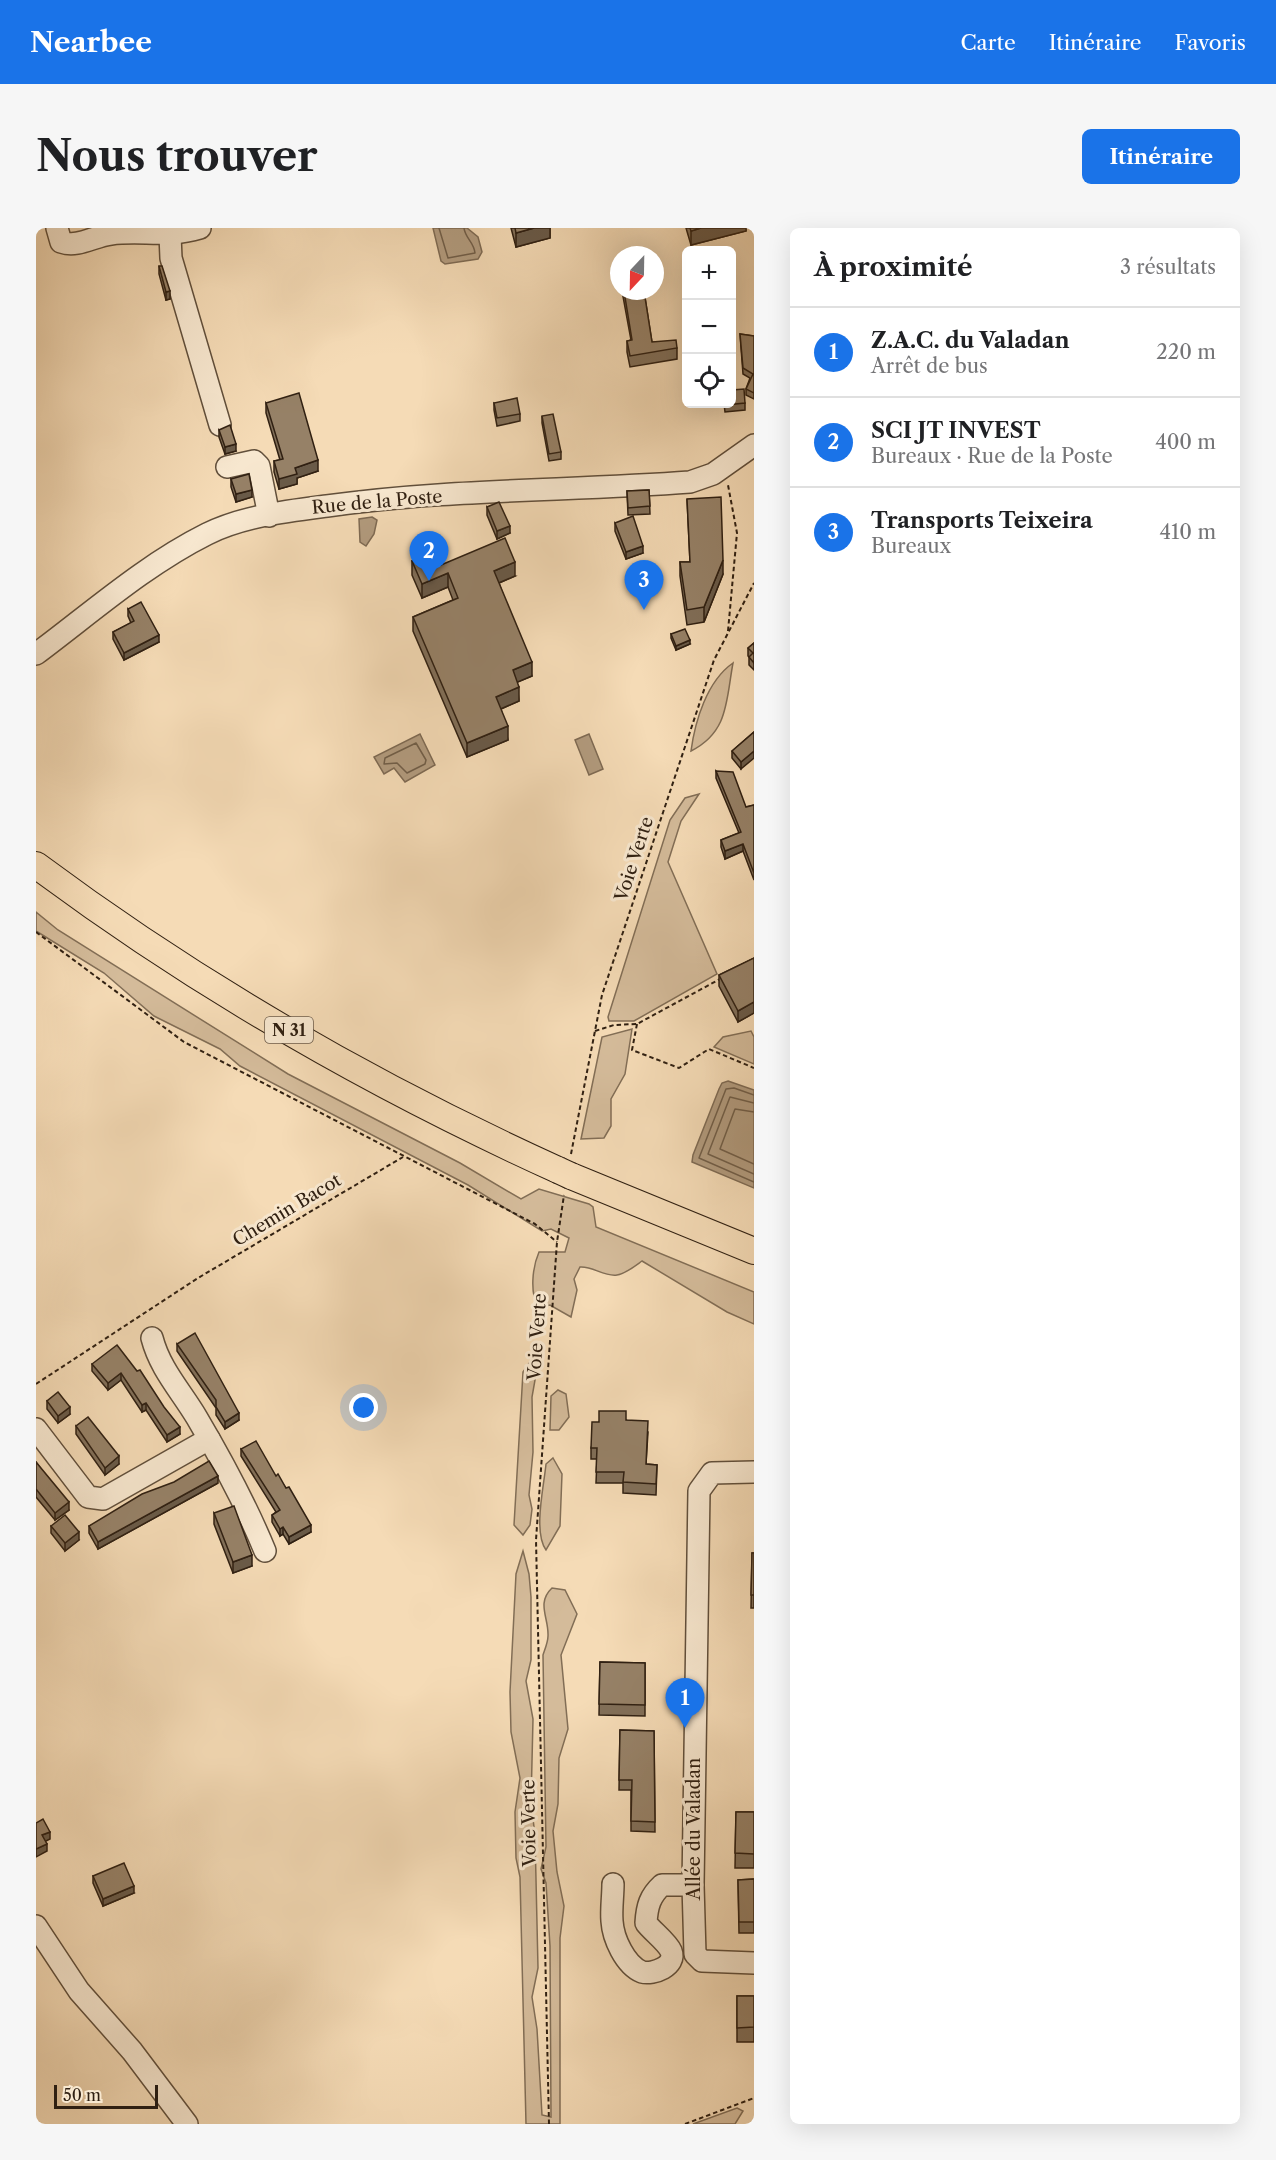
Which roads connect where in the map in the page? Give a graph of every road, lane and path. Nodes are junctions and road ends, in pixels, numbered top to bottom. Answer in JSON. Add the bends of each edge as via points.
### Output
{"nodes":[{"id":1,"x":57,"y":228,"type":"edge"},
{"id":2,"x":200,"y":228,"type":"edge"},
{"id":3,"x":110,"y":231,"type":"edge"},
{"id":4,"x":170,"y":235,"type":"junction"},
{"id":5,"x":220,"y":425,"type":"dead end"},
{"id":6,"x":752,"y":445,"type":"edge"},
{"id":7,"x":227,"y":467,"type":"dead end"},
{"id":8,"x":724,"y":467,"type":"junction"},
{"id":9,"x":269,"y":516,"type":"junction"},
{"id":10,"x":754,"y":583,"type":"edge"},
{"id":11,"x":728,"y":633,"type":"junction"},
{"id":12,"x":36,"y":654,"type":"edge"},
{"id":13,"x":36,"y":865,"type":"edge"},
{"id":14,"x":36,"y":933,"type":"edge"},
{"id":15,"x":725,"y":977,"type":"edge"},
{"id":16,"x":637,"y":1024,"type":"junction"},
{"id":17,"x":595,"y":1031,"type":"junction"},
{"id":18,"x":754,"y":1068,"type":"edge"},
{"id":19,"x":404,"y":1156,"type":"junction"},
{"id":20,"x":566,"y":1174,"type":"junction"},
{"id":21,"x":557,"y":1242,"type":"junction"},
{"id":22,"x":754,"y":1251,"type":"edge"},
{"id":23,"x":152,"y":1338,"type":"dead end"},
{"id":24,"x":36,"y":1384,"type":"edge"},
{"id":25,"x":36,"y":1429,"type":"edge"},
{"id":26,"x":209,"y":1439,"type":"junction"},
{"id":27,"x":754,"y":1472,"type":"edge"},
{"id":28,"x":265,"y":1551,"type":"dead end"},
{"id":29,"x":613,"y":1884,"type":"dead end"},
{"id":30,"x":693,"y":1885,"type":"junction"},
{"id":31,"x":38,"y":1928,"type":"edge"},
{"id":32,"x":671,"y":1954,"type":"junction"},
{"id":33,"x":695,"y":1954,"type":"junction"},
{"id":34,"x":754,"y":1963,"type":"edge"},
{"id":35,"x":754,"y":2098,"type":"edge"},
{"id":36,"x":187,"y":2124,"type":"edge"},
{"id":37,"x":549,"y":2124,"type":"edge"},
{"id":38,"x":685,"y":2124,"type":"edge"}],
"edges":[{"from":1,"to":3,"type":"street","via":[[61,243],[69,246]]},
{"from":2,"to":4,"type":"street"},
{"from":3,"to":4,"type":"street"},
{"from":4,"to":5,"type":"street","via":[[171,258]]},
{"from":6,"to":8,"type":"street","name":"Rue de la Poste"},
{"from":7,"to":9,"type":"street","via":[[254,461],[259,466]]},
{"from":8,"to":9,"type":"street","name":"Rue de la Poste","via":[[690,482],[359,502]]},
{"from":8,"to":11,"type":"path","via":[[737,533]]},
{"from":9,"to":12,"type":"street","name":"Rue de la Poste","via":[[232,525],[185,546]]},
{"from":10,"to":11,"type":"path","name":"Voie Verte"},
{"from":11,"to":17,"type":"path","name":"Voie Verte","via":[[714,660],[602,995]]},
{"from":13,"to":20,"type":"main road","number":"N 31","via":[[192,973],[254,1010],[422,1104]]},
{"from":14,"to":19,"type":"path","via":[[184,1042]]},
{"from":15,"to":16,"type":"path"},
{"from":16,"to":17,"type":"path"},
{"from":16,"to":18,"type":"path","via":[[632,1050],[679,1068],[709,1049]]},
{"from":17,"to":20,"type":"path","name":"Voie Verte"},
{"from":19,"to":21,"type":"path","via":[[535,1224]]},
{"from":19,"to":24,"type":"path","name":"Chemin Bacot","via":[[198,1278]]},
{"from":20,"to":21,"type":"path","name":"Voie Verte"},
{"from":20,"to":22,"type":"main road","number":"N 31"},
{"from":21,"to":37,"type":"path","name":"Voie Verte","via":[[536,1540]]},
{"from":23,"to":26,"type":"street","via":[[158,1359]]},
{"from":25,"to":26,"type":"street","via":[[88,1497],[103,1499]]},
{"from":26,"to":28,"type":"street","via":[[245,1501]]},
{"from":27,"to":30,"type":"street","name":"Allée du Valadan","via":[[712,1473],[699,1491]]},
{"from":29,"to":32,"type":"street","via":[[612,1923],[621,1952],[644,1972],[658,1972],[668,1964]]},
{"from":30,"to":32,"type":"street","via":[[662,1885],[652,1894],[647,1908],[646,1923]]},
{"from":30,"to":33,"type":"street","name":"Allée du Valadan"},
{"from":31,"to":36,"type":"street","via":[[79,1991],[132,2051]]},
{"from":32,"to":33,"type":"street"},
{"from":33,"to":34,"type":"street","via":[[702,1961]]},
{"from":35,"to":38,"type":"path"}]}
